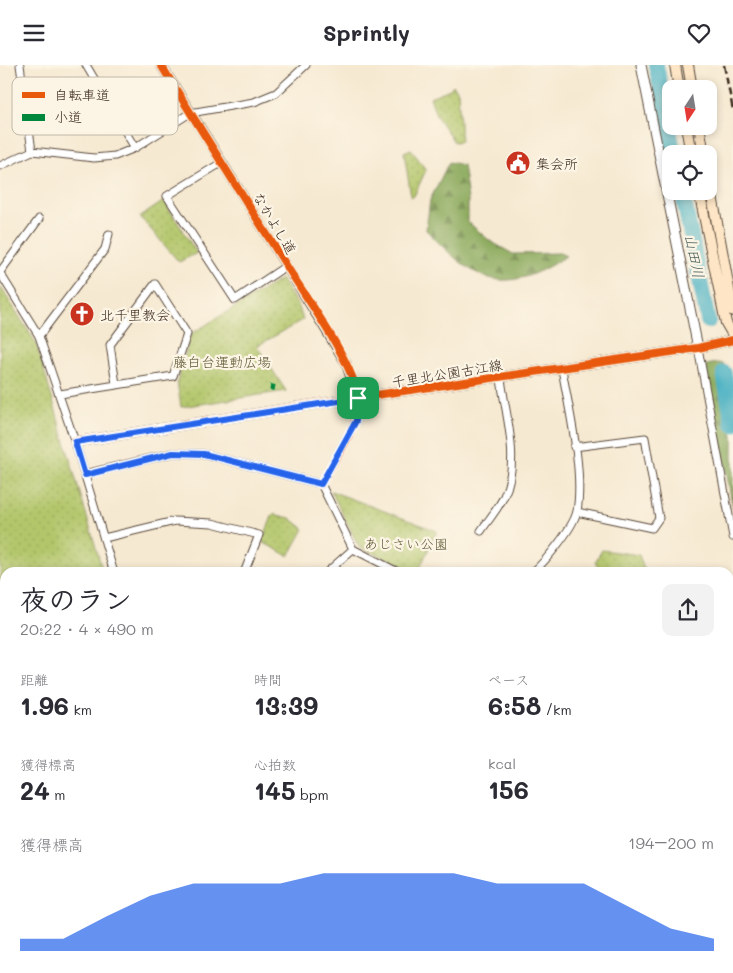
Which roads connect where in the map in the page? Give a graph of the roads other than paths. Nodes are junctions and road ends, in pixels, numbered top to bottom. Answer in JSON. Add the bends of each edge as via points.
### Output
{"nodes":[{"id":1,"x":86,"y":65,"type":"edge"},
{"id":2,"x":161,"y":65,"type":"edge"},
{"id":3,"x":306,"y":65,"type":"edge"},
{"id":4,"x":641,"y":65,"type":"edge"},
{"id":5,"x":675,"y":65,"type":"edge"},
{"id":6,"x":688,"y":65,"type":"edge"},
{"id":7,"x":93,"y":77,"type":"edge"},
{"id":8,"x":168,"y":77,"type":"edge"},
{"id":9,"x":678,"y":80,"type":"edge"},
{"id":10,"x":690,"y":80,"type":"edge"},
{"id":11,"x":178,"y":93,"type":"edge"},
{"id":12,"x":190,"y":113,"type":"junction"},
{"id":13,"x":178,"y":121,"type":"edge"},
{"id":14,"x":30,"y":135,"type":"edge"},
{"id":15,"x":127,"y":135,"type":"edge"},
{"id":16,"x":155,"y":135,"type":"edge"},
{"id":17,"x":135,"y":148,"type":"junction"},
{"id":18,"x":32,"y":151,"type":"junction"},
{"id":19,"x":222,"y":163,"type":"junction"},
{"id":20,"x":0,"y":166,"type":"edge"},
{"id":21,"x":701,"y":200,"type":"edge"},
{"id":22,"x":713,"y":200,"type":"edge"},
{"id":23,"x":39,"y":219,"type":"dead end"},
{"id":24,"x":109,"y":234,"type":"dead end"},
{"id":25,"x":286,"y":267,"type":"junction"},
{"id":26,"x":0,"y":273,"type":"edge"},
{"id":27,"x":733,"y":311,"type":"edge"},
{"id":28,"x":733,"y":335,"type":"edge"},
{"id":29,"x":38,"y":336,"type":"junction"},
{"id":30,"x":733,"y":340,"type":"edge"},
{"id":31,"x":698,"y":348,"type":"junction"},
{"id":32,"x":562,"y":369,"type":"junction"},
{"id":33,"x":501,"y":378,"type":"junction"},
{"id":34,"x":116,"y":384,"type":"junction"},
{"id":35,"x":60,"y":394,"type":"junction"},
{"id":36,"x":358,"y":398,"type":"junction"},
{"id":37,"x":75,"y":442,"type":"junction"},
{"id":38,"x":574,"y":447,"type":"junction"},
{"id":39,"x":85,"y":475,"type":"junction"},
{"id":40,"x":321,"y":484,"type":"junction"},
{"id":41,"x":577,"y":512,"type":"junction"},
{"id":42,"x":481,"y":531,"type":"dead end"},
{"id":43,"x":733,"y":537,"type":"edge"},
{"id":44,"x":104,"y":538,"type":"junction"},
{"id":45,"x":353,"y":549,"type":"junction"},
{"id":46,"x":112,"y":567,"type":"edge"},
{"id":47,"x":246,"y":567,"type":"edge"},
{"id":48,"x":333,"y":567,"type":"edge"},
{"id":49,"x":388,"y":567,"type":"edge"},
{"id":50,"x":539,"y":567,"type":"edge"}],
"edges":[{"from":1,"to":7,"type":"street"},
{"from":2,"to":8,"type":"street","name":"なかよし道"},
{"from":3,"to":12,"type":"street","via":[[276,93],[254,103]]},
{"from":4,"to":31,"type":"street"},
{"from":5,"to":9,"type":"main road"},
{"from":6,"to":10,"type":"main road"},
{"from":11,"to":12,"type":"street","name":"なかよし道"},
{"from":12,"to":13,"type":"street"},
{"from":12,"to":19,"type":"street","name":"なかよし道"},
{"from":14,"to":18,"type":"street"},
{"from":15,"to":17,"type":"street"},
{"from":16,"to":17,"type":"street"},
{"from":17,"to":18,"type":"street","via":[[94,158]]},
{"from":18,"to":20,"type":"street"},
{"from":19,"to":25,"type":"street","name":"なかよし道"},
{"from":19,"to":25,"type":"street","via":[[167,196],[187,229],[234,299]]},
{"from":21,"to":28,"type":"main road","via":[[726,323]]},
{"from":22,"to":27,"type":"main road"},
{"from":23,"to":26,"type":"street"},
{"from":24,"to":29,"type":"street","via":[[105,249]]},
{"from":25,"to":36,"type":"street","name":"なかよし道","via":[[346,363]]},
{"from":26,"to":29,"type":"street"},
{"from":29,"to":35,"type":"street"},
{"from":30,"to":31,"type":"street","name":"千里北公園古江線"},
{"from":31,"to":32,"type":"street","name":"千里北公園古江線"},
{"from":31,"to":43,"type":"street"},
{"from":32,"to":33,"type":"street","name":"千里北公園古江線"},
{"from":32,"to":38,"type":"street"},
{"from":33,"to":36,"type":"street","name":"千里北公園古江線"},
{"from":33,"to":42,"type":"street","via":[[512,459],[510,479],[504,497]]},
{"from":34,"to":34,"type":"street","via":[[174,376],[187,334],[155,284],[110,345]]},
{"from":34,"to":35,"type":"street"},
{"from":35,"to":37,"type":"street"},
{"from":36,"to":37,"type":"street","name":"千里北公園古江線"},
{"from":36,"to":40,"type":"street","via":[[356,421]]},
{"from":37,"to":39,"type":"street"},
{"from":38,"to":41,"type":"street","via":[[578,479]]},
{"from":38,"to":41,"type":"street","via":[[645,438],[659,518],[652,528]]},
{"from":39,"to":40,"type":"street","via":[[173,453],[204,454]]},
{"from":39,"to":44,"type":"street"},
{"from":40,"to":45,"type":"street"},
{"from":41,"to":50,"type":"street","via":[[559,544]]},
{"from":44,"to":46,"type":"street"},
{"from":44,"to":47,"type":"street","via":[[175,521],[212,523],[259,535]]},
{"from":45,"to":48,"type":"street"},
{"from":45,"to":49,"type":"street"}]}
